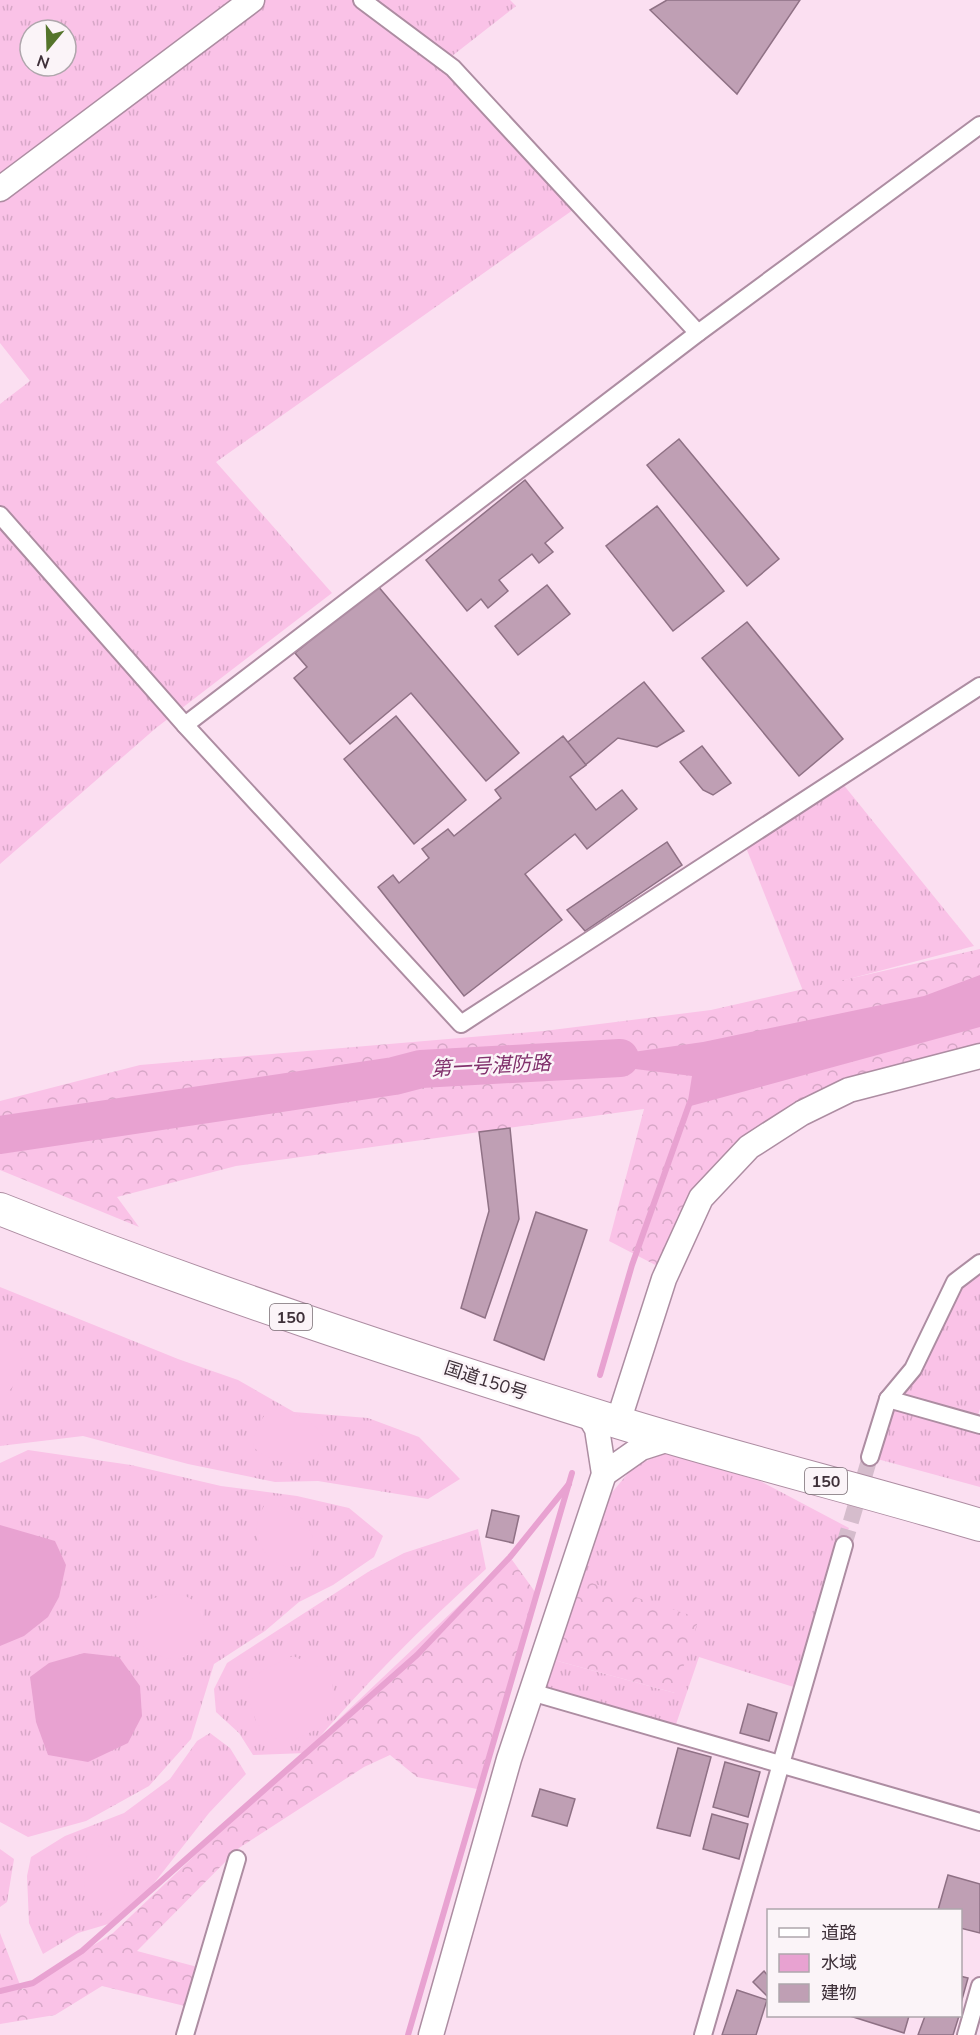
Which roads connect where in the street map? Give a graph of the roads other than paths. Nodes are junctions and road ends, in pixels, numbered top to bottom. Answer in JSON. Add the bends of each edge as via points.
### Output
{"nodes":[{"id":1,"x":252,"y":0,"type":"edge"},
{"id":2,"x":362,"y":0,"type":"edge"},
{"id":3,"x":980,"y":125,"type":"edge"},
{"id":4,"x":0,"y":189,"type":"edge"},
{"id":5,"x":698,"y":333,"type":"junction"},
{"id":6,"x":0,"y":515,"type":"edge"},
{"id":7,"x":980,"y":686,"type":"edge"},
{"id":8,"x":185,"y":724,"type":"junction"},
{"id":9,"x":980,"y":1056,"type":"edge"},
{"id":10,"x":0,"y":1209,"type":"edge"},
{"id":11,"x":980,"y":1263,"type":"edge"},
{"id":12,"x":888,"y":1399,"type":"junction"},
{"id":13,"x":587,"y":1412,"type":"junction"},
{"id":14,"x":618,"y":1422,"type":"junction"},
{"id":15,"x":980,"y":1425,"type":"edge"},
{"id":16,"x":672,"y":1438,"type":"junction"},
{"id":17,"x":870,"y":1457,"type":"tunnel mouth"},
{"id":18,"x":604,"y":1474,"type":"junction"},
{"id":19,"x":980,"y":1525,"type":"edge"},
{"id":20,"x":844,"y":1545,"type":"tunnel mouth"},
{"id":21,"x":531,"y":1692,"type":"junction"},
{"id":22,"x":782,"y":1764,"type":"junction"},
{"id":23,"x":980,"y":1822,"type":"edge"},
{"id":24,"x":237,"y":1859,"type":"dead end"},
{"id":25,"x":980,"y":1986,"type":"edge"},
{"id":26,"x":185,"y":2035,"type":"edge"},
{"id":27,"x":431,"y":2035,"type":"edge"},
{"id":28,"x":703,"y":2035,"type":"edge"},
{"id":29,"x":966,"y":2035,"type":"edge"}],
"edges":[{"from":1,"to":4,"type":"street"},
{"from":2,"to":5,"type":"street","via":[[453,68]]},
{"from":3,"to":5,"type":"street"},
{"from":5,"to":8,"type":"street"},
{"from":6,"to":8,"type":"street"},
{"from":7,"to":8,"type":"street","via":[[461,1024]]},
{"from":9,"to":14,"type":"street","via":[[849,1090],[802,1113],[749,1147],[701,1198],[664,1279]]},
{"from":10,"to":13,"type":"highway","name":"国道150号","number":"150","via":[[329,1330]]},
{"from":11,"to":12,"type":"street","via":[[955,1281],[913,1369]]},
{"from":12,"to":15,"type":"street"},
{"from":12,"to":17,"type":"street"},
{"from":13,"to":14,"type":"highway","name":"国道150号","number":"150"},
{"from":13,"to":18,"type":"street","via":[[597,1429]]},
{"from":14,"to":16,"type":"highway","name":"国道150号","number":"150"},
{"from":16,"to":18,"type":"street","via":[[641,1448]]},
{"from":16,"to":19,"type":"highway","name":"国道150号","number":"150"},
{"from":18,"to":21,"type":"street"},
{"from":20,"to":22,"type":"street"},
{"from":21,"to":22,"type":"street"},
{"from":21,"to":27,"type":"street"},
{"from":22,"to":23,"type":"street"},
{"from":22,"to":28,"type":"street"},
{"from":24,"to":26,"type":"street"},
{"from":25,"to":29,"type":"street"}]}
